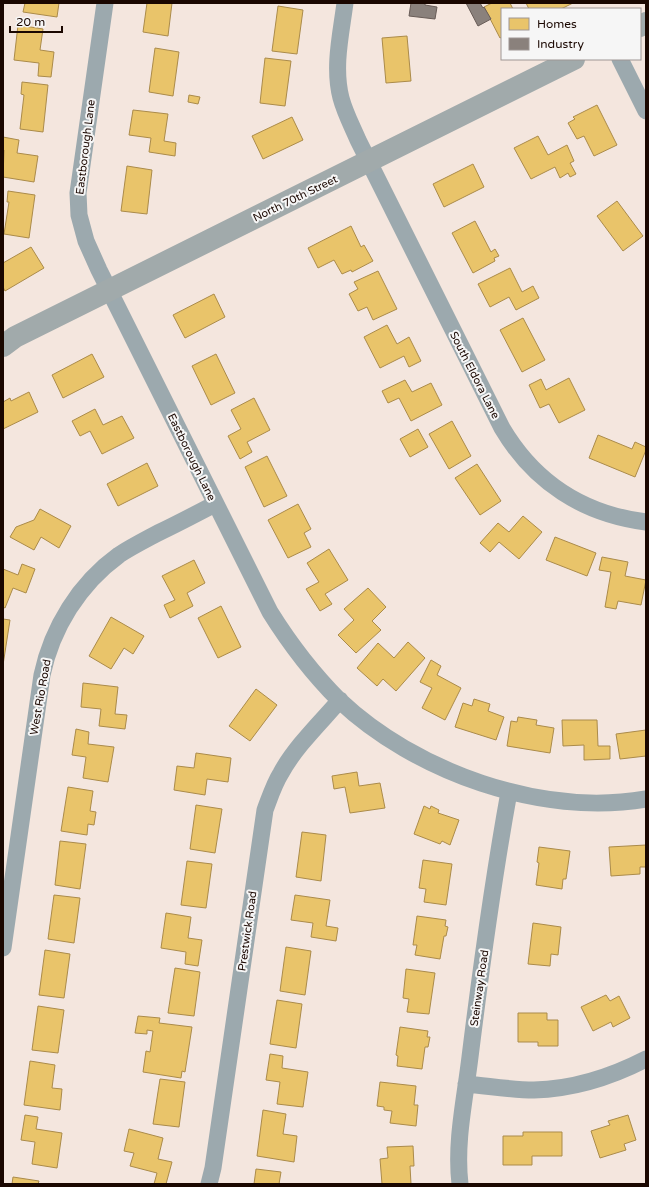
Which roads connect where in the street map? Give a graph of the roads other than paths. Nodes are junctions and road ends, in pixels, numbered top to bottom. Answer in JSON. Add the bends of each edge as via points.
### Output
{"nodes":[{"id":1,"x":105,"y":3,"type":"edge"},
{"id":2,"x":345,"y":3,"type":"edge"},
{"id":3,"x":572,"y":60,"type":"edge"},
{"id":4,"x":620,"y":60,"type":"edge"},
{"id":5,"x":646,"y":111,"type":"edge"},
{"id":6,"x":368,"y":162,"type":"junction"},
{"id":7,"x":109,"y":291,"type":"junction"},
{"id":8,"x":7,"y":341,"type":"edge"},
{"id":9,"x":215,"y":504,"type":"junction"},
{"id":10,"x":646,"y":522,"type":"edge"},
{"id":11,"x":340,"y":700,"type":"junction"},
{"id":12,"x":509,"y":792,"type":"junction"},
{"id":13,"x":646,"y":799,"type":"edge"},
{"id":14,"x":3,"y":948,"type":"edge"},
{"id":15,"x":646,"y":1059,"type":"edge"},
{"id":16,"x":466,"y":1084,"type":"junction"},
{"id":17,"x":209,"y":1184,"type":"edge"},
{"id":18,"x":460,"y":1184,"type":"edge"}],
"edges":[{"from":1,"to":7,"type":"street","name":"Eastborough Lane","via":[[78,193],[79,215],[86,241]]},
{"from":2,"to":6,"type":"street","name":"South Eldora Lane","via":[[338,53],[338,86],[348,118]]},
{"from":3,"to":6,"type":"main road","name":"North 70th Street"},
{"from":4,"to":5,"type":"street"},
{"from":6,"to":7,"type":"main road","name":"North 70th Street"},
{"from":6,"to":10,"type":"street","name":"South Eldora Lane","via":[[511,443],[529,465],[561,492],[598,510]]},
{"from":7,"to":8,"type":"main road","name":"North 70th Street"},
{"from":7,"to":9,"type":"street","name":"Eastborough Lane"},
{"from":9,"to":11,"type":"street","name":"Eastborough Lane","via":[[270,612],[304,661]]},
{"from":9,"to":14,"type":"street","name":"West Rio Road","via":[[120,554],[107,564],[77,596],[55,634],[42,675]]},
{"from":11,"to":12,"type":"street","name":"Eastborough Lane","via":[[402,747],[449,771]]},
{"from":11,"to":17,"type":"street","name":"Prestwick Road","via":[[285,765],[265,810]]},
{"from":12,"to":13,"type":"street","name":"Eastborough Lane","via":[[576,801],[614,802]]},
{"from":12,"to":16,"type":"street","name":"Steinway Road"},
{"from":15,"to":16,"type":"street","via":[[596,1081],[568,1087],[533,1090]]},
{"from":16,"to":18,"type":"street","name":"Steinway Road","via":[[458,1154]]}]}
